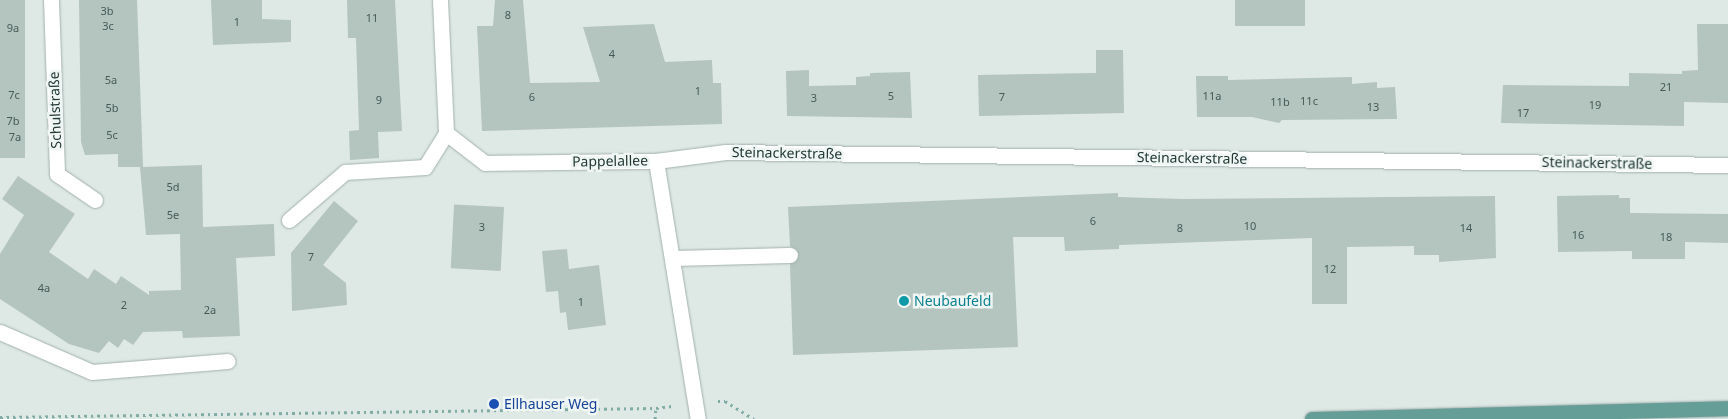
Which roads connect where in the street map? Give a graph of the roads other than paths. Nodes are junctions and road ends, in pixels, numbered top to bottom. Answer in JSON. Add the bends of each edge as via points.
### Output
{"nodes":[{"id":1,"x":51,"y":0,"type":"edge"},
{"id":2,"x":440,"y":0,"type":"edge"},
{"id":3,"x":446,"y":133,"type":"junction"},
{"id":4,"x":656,"y":161,"type":"junction"},
{"id":5,"x":1728,"y":165,"type":"edge"},
{"id":6,"x":95,"y":200,"type":"dead end"},
{"id":7,"x":289,"y":220,"type":"dead end"},
{"id":8,"x":790,"y":255,"type":"dead end"},
{"id":9,"x":673,"y":258,"type":"junction"},
{"id":10,"x":0,"y":332,"type":"edge"},
{"id":11,"x":228,"y":361,"type":"dead end"},
{"id":12,"x":1728,"y":408,"type":"edge"},
{"id":13,"x":698,"y":419,"type":"edge"},
{"id":14,"x":1312,"y":419,"type":"edge"}],
"edges":[{"from":1,"to":6,"type":"street","name":"Schulstraße","via":[[56,174]]},
{"from":2,"to":3,"type":"street"},
{"from":3,"to":4,"type":"street","name":"Pappelallee","via":[[485,162]]},
{"from":3,"to":7,"type":"street","via":[[425,167],[345,172]]},
{"from":4,"to":5,"type":"street","name":"Steinackerstraße","via":[[725,152]]},
{"from":4,"to":9,"type":"street","name":"Pappelallee"},
{"from":8,"to":9,"type":"street"},
{"from":9,"to":13,"type":"street","name":"Pappelallee"},
{"from":10,"to":11,"type":"street","via":[[92,372]]},
{"from":12,"to":14,"type":"main road"}]}
